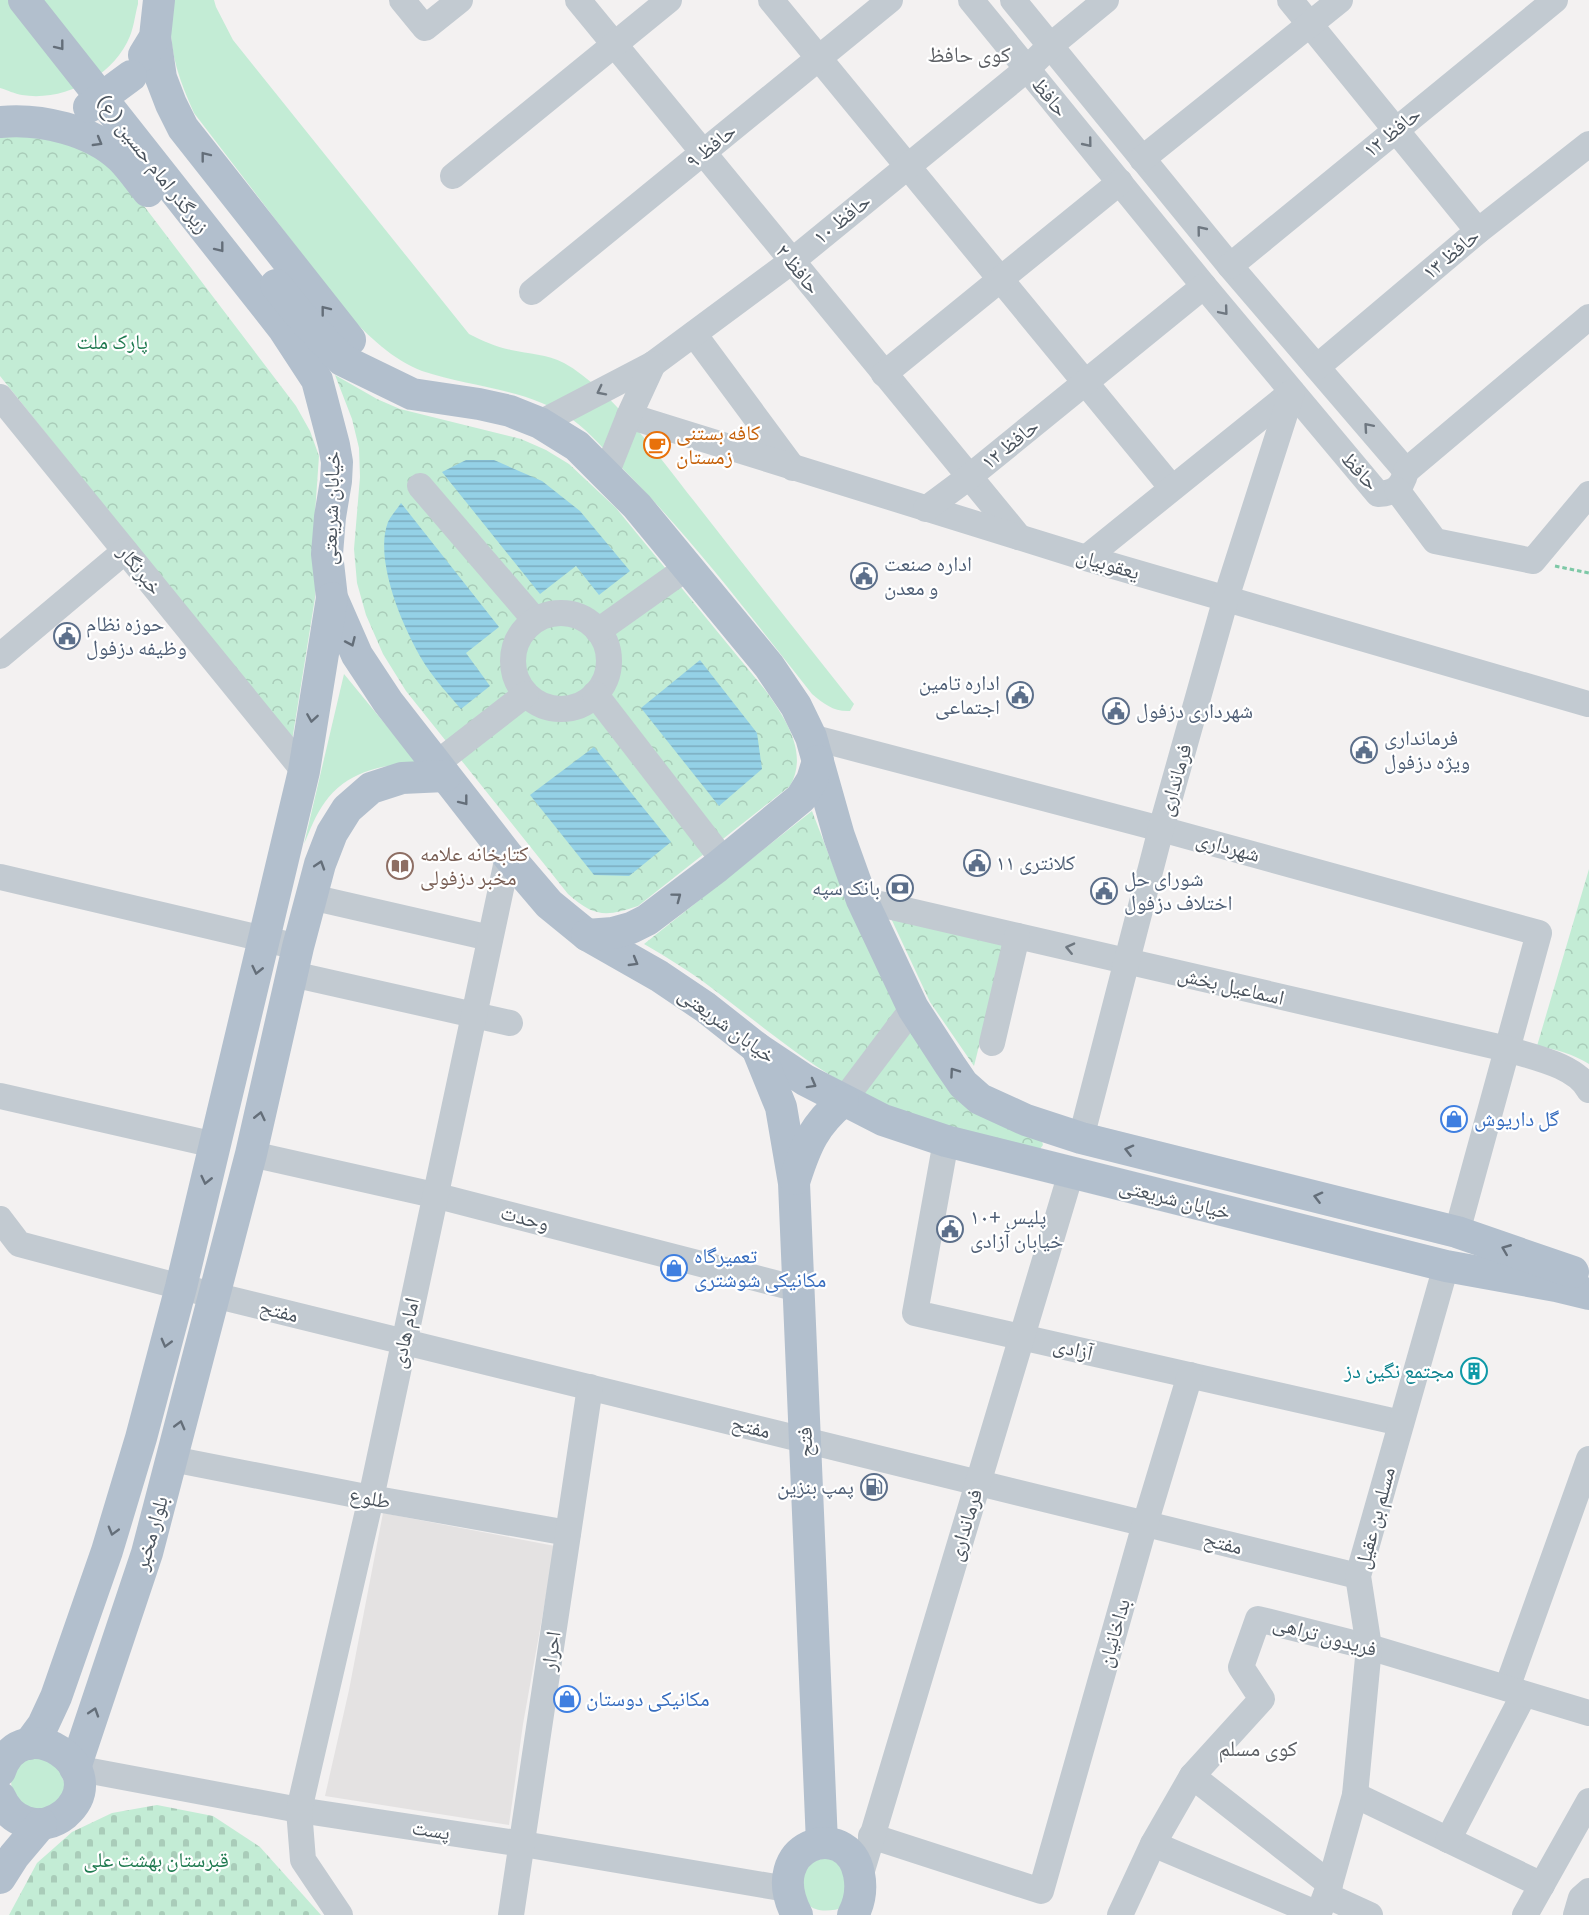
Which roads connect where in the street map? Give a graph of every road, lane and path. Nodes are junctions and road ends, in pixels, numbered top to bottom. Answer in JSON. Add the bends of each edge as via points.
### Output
{"nodes":[{"id":1,"x":24,"y":0,"type":"edge"},
{"id":2,"x":51,"y":0,"type":"edge"},
{"id":3,"x":159,"y":0,"type":"edge"},
{"id":4,"x":402,"y":0,"type":"edge"},
{"id":5,"x":460,"y":0,"type":"edge"},
{"id":6,"x":578,"y":0,"type":"edge"},
{"id":7,"x":669,"y":0,"type":"edge"},
{"id":8,"x":771,"y":0,"type":"edge"},
{"id":9,"x":890,"y":0,"type":"edge"},
{"id":10,"x":971,"y":0,"type":"edge"},
{"id":11,"x":1012,"y":0,"type":"edge"},
{"id":12,"x":1106,"y":0,"type":"edge"},
{"id":13,"x":1290,"y":0,"type":"edge"},
{"id":14,"x":1340,"y":0,"type":"edge"},
{"id":15,"x":1555,"y":0,"type":"edge"},
{"id":16,"x":1310,"y":24,"type":"junction"},
{"id":17,"x":156,"y":37,"type":"junction"},
{"id":18,"x":614,"y":45,"type":"junction"},
{"id":19,"x":1050,"y":46,"type":"junction"},
{"id":20,"x":819,"y":58,"type":"junction"},
{"id":21,"x":1027,"y":69,"type":"junction"},
{"id":22,"x":8,"y":118,"type":"edge"},
{"id":23,"x":1395,"y":129,"type":"junction"},
{"id":24,"x":1589,"y":144,"type":"edge"},
{"id":25,"x":703,"y":153,"type":"junction"},
{"id":26,"x":1142,"y":159,"type":"junction"},
{"id":27,"x":908,"y":166,"type":"junction"},
{"id":28,"x":453,"y":176,"type":"dead end"},
{"id":29,"x":1120,"y":182,"type":"junction"},
{"id":30,"x":1478,"y":231,"type":"junction"},
{"id":31,"x":792,"y":261,"type":"junction"},
{"id":32,"x":1230,"y":266,"type":"junction"},
{"id":33,"x":1000,"y":279,"type":"junction"},
{"id":34,"x":1203,"y":286,"type":"junction"},
{"id":35,"x":532,"y":292,"type":"dead end"},
{"id":36,"x":1589,"y":317,"type":"edge"},
{"id":37,"x":291,"y":322,"type":"junction"},
{"id":38,"x":694,"y":334,"type":"junction"},
{"id":39,"x":653,"y":364,"type":"junction"},
{"id":40,"x":1317,"y":367,"type":"junction"},
{"id":41,"x":884,"y":374,"type":"junction"},
{"id":42,"x":1085,"y":382,"type":"junction"},
{"id":43,"x":1292,"y":392,"type":"junction"},
{"id":44,"x":412,"y":394,"type":"junction"},
{"id":45,"x":0,"y":397,"type":"edge"},
{"id":46,"x":629,"y":416,"type":"junction"},
{"id":47,"x":540,"y":423,"type":"junction"},
{"id":48,"x":334,"y":445,"type":"junction"},
{"id":49,"x":793,"y":468,"type":"junction"},
{"id":50,"x":606,"y":474,"type":"junction"},
{"id":51,"x":969,"y":477,"type":"junction"},
{"id":52,"x":1402,"y":481,"type":"junction"},
{"id":53,"x":420,"y":486,"type":"dead end"},
{"id":54,"x":1172,"y":488,"type":"junction"},
{"id":55,"x":1589,"y":494,"type":"edge"},
{"id":56,"x":926,"y":509,"type":"junction"},
{"id":57,"x":1019,"y":537,"type":"junction"},
{"id":58,"x":125,"y":551,"type":"junction"},
{"id":59,"x":1086,"y":558,"type":"junction"},
{"id":60,"x":1533,"y":561,"type":"junction"},
{"id":61,"x":688,"y":567,"type":"junction"},
{"id":62,"x":1589,"y":573,"type":"edge"},
{"id":63,"x":332,"y":598,"type":"junction"},
{"id":64,"x":1226,"y":598,"type":"junction"},
{"id":65,"x":535,"y":620,"type":"junction"},
{"id":66,"x":598,"y":631,"type":"junction"},
{"id":67,"x":0,"y":656,"type":"edge"},
{"id":68,"x":526,"y":694,"type":"junction"},
{"id":69,"x":595,"y":694,"type":"junction"},
{"id":70,"x":1588,"y":704,"type":"edge"},
{"id":71,"x":814,"y":749,"type":"junction"},
{"id":72,"x":440,"y":770,"type":"junction"},
{"id":73,"x":303,"y":771,"type":"junction"},
{"id":74,"x":1161,"y":829,"type":"junction"},
{"id":75,"x":508,"y":856,"type":"junction"},
{"id":76,"x":724,"y":861,"type":"junction"},
{"id":77,"x":0,"y":877,"type":"edge"},
{"id":78,"x":311,"y":897,"type":"junction"},
{"id":79,"x":862,"y":900,"type":"junction"},
{"id":80,"x":587,"y":935,"type":"junction"},
{"id":81,"x":1017,"y":936,"type":"junction"},
{"id":82,"x":264,"y":938,"type":"junction"},
{"id":83,"x":490,"y":938,"type":"junction"},
{"id":84,"x":295,"y":961,"type":"junction"},
{"id":85,"x":1127,"y":962,"type":"junction"},
{"id":86,"x":913,"y":1008,"type":"junction"},
{"id":87,"x":473,"y":1016,"type":"junction"},
{"id":88,"x":510,"y":1023,"type":"dead end"},
{"id":89,"x":992,"y":1043,"type":"dead end"},
{"id":90,"x":757,"y":1047,"type":"junction"},
{"id":91,"x":1507,"y":1049,"type":"junction"},
{"id":92,"x":1589,"y":1090,"type":"edge"},
{"id":93,"x":0,"y":1096,"type":"edge"},
{"id":94,"x":843,"y":1101,"type":"junction"},
{"id":95,"x":1081,"y":1138,"type":"junction"},
{"id":96,"x":946,"y":1141,"type":"junction"},
{"id":97,"x":215,"y":1145,"type":"junction"},
{"id":98,"x":251,"y":1154,"type":"junction"},
{"id":99,"x":1071,"y":1173,"type":"junction"},
{"id":100,"x":794,"y":1183,"type":"junction"},
{"id":101,"x":434,"y":1195,"type":"junction"},
{"id":102,"x":0,"y":1220,"type":"edge"},
{"id":103,"x":1457,"y":1232,"type":"junction"},
{"id":104,"x":1446,"y":1266,"type":"junction"},
{"id":105,"x":1568,"y":1277,"type":"edge"},
{"id":106,"x":181,"y":1287,"type":"junction"},
{"id":107,"x":798,"y":1289,"type":"junction"},
{"id":108,"x":1589,"y":1294,"type":"edge"},
{"id":109,"x":214,"y":1295,"type":"junction"},
{"id":110,"x":1022,"y":1337,"type":"junction"},
{"id":111,"x":404,"y":1341,"type":"junction"},
{"id":112,"x":1190,"y":1375,"type":"junction"},
{"id":113,"x":590,"y":1387,"type":"junction"},
{"id":114,"x":1401,"y":1423,"type":"junction"},
{"id":115,"x":806,"y":1440,"type":"junction"},
{"id":116,"x":172,"y":1459,"type":"junction"},
{"id":117,"x":1589,"y":1459,"type":"edge"},
{"id":118,"x":978,"y":1483,"type":"junction"},
{"id":119,"x":371,"y":1498,"type":"junction"},
{"id":120,"x":1145,"y":1524,"type":"junction"},
{"id":121,"x":568,"y":1533,"type":"junction"},
{"id":122,"x":1358,"y":1576,"type":"junction"},
{"id":123,"x":1369,"y":1647,"type":"junction"},
{"id":124,"x":1515,"y":1691,"type":"junction"},
{"id":125,"x":1589,"y":1713,"type":"edge"},
{"id":126,"x":15,"y":1742,"type":"edge"},
{"id":127,"x":75,"y":1768,"type":"junction"},
{"id":128,"x":0,"y":1771,"type":"edge"},
{"id":129,"x":1192,"y":1776,"type":"junction"},
{"id":130,"x":1355,"y":1795,"type":"junction"},
{"id":131,"x":0,"y":1799,"type":"edge"},
{"id":132,"x":1589,"y":1801,"type":"edge"},
{"id":133,"x":299,"y":1810,"type":"junction"},
{"id":134,"x":41,"y":1824,"type":"junction"},
{"id":135,"x":872,"y":1836,"type":"junction"},
{"id":136,"x":1448,"y":1840,"type":"junction"},
{"id":137,"x":822,"y":1843,"type":"junction"},
{"id":138,"x":523,"y":1844,"type":"junction"},
{"id":139,"x":1153,"y":1844,"type":"junction"},
{"id":140,"x":860,"y":1877,"type":"junction"},
{"id":141,"x":0,"y":1878,"type":"edge"},
{"id":142,"x":1542,"y":1885,"type":"junction"},
{"id":143,"x":1589,"y":1891,"type":"edge"},
{"id":144,"x":792,"y":1902,"type":"edge"},
{"id":145,"x":1323,"y":1902,"type":"edge"},
{"id":146,"x":340,"y":1915,"type":"edge"},
{"id":147,"x":512,"y":1915,"type":"edge"},
{"id":148,"x":853,"y":1915,"type":"edge"},
{"id":149,"x":1120,"y":1915,"type":"edge"},
{"id":150,"x":1370,"y":1915,"type":"edge"},
{"id":151,"x":1525,"y":1915,"type":"edge"},
{"id":152,"x":1576,"y":1915,"type":"edge"}],
"edges":[{"from":1,"to":37,"type":"main road","name":"زیرگذر امام حسین (ع)","one_way":true},
{"from":2,"to":37,"type":"main road","name":"زیرگذر امام حسین (ع)"},
{"from":3,"to":17,"type":"main road"},
{"from":4,"to":5,"type":"street","via":[[425,28]]},
{"from":6,"to":18,"type":"street","name":"حافظ ۲"},
{"from":7,"to":18,"type":"street"},
{"from":8,"to":20,"type":"street"},
{"from":9,"to":20,"type":"street","name":"حافظ ۹"},
{"from":10,"to":21,"type":"street","name":"حافظ"},
{"from":11,"to":19,"type":"street","name":"حافظ"},
{"from":12,"to":19,"type":"street"},
{"from":13,"to":16,"type":"street"},
{"from":14,"to":16,"type":"street"},
{"from":15,"to":23,"type":"street","name":"حافظ ۱۲"},
{"from":16,"to":23,"type":"street"},
{"from":16,"to":26,"type":"street"},
{"from":17,"to":22,"type":"main road","bridge":true,"via":[[131,76],[89,107],[50,119]]},
{"from":44,"to":17,"type":"main road","one_way":true,"via":[[345,336],[183,128],[161,78]]},
{"from":18,"to":25,"type":"street","name":"حافظ ۲"},
{"from":18,"to":28,"type":"street"},
{"from":19,"to":21,"type":"street","name":"حافظ ۱۰"},
{"from":19,"to":26,"type":"street","name":"حافظ"},
{"from":20,"to":25,"type":"street","name":"حافظ ۹"},
{"from":20,"to":27,"type":"street"},
{"from":21,"to":27,"type":"street","name":"حافظ ۱۰"},
{"from":21,"to":29,"type":"street","name":"حافظ","one_way":true},
{"from":22,"to":48,"type":"main road","one_way":true,"via":[[72,130],[98,141],[122,159],[297,380]]},
{"from":23,"to":30,"type":"street"},
{"from":23,"to":32,"type":"street","name":"حافظ ۱۲"},
{"from":24,"to":30,"type":"street","name":"حافظ ۱۳"},
{"from":25,"to":31,"type":"street","name":"حافظ ۲"},
{"from":25,"to":35,"type":"street","name":"حافظ ۹"},
{"from":32,"to":26,"type":"street","name":"حافظ","one_way":true},
{"from":27,"to":31,"type":"street","name":"حافظ ۱۰"},
{"from":27,"to":33,"type":"street"},
{"from":29,"to":33,"type":"street"},
{"from":29,"to":34,"type":"street","name":"حافظ"},
{"from":30,"to":40,"type":"street","name":"حافظ ۱۳"},
{"from":31,"to":38,"type":"street","name":"حافظ ۱۰"},
{"from":31,"to":41,"type":"street","name":"حافظ ۲"},
{"from":32,"to":40,"type":"street","name":"حافظ"},
{"from":33,"to":41,"type":"street"},
{"from":33,"to":42,"type":"street"},
{"from":34,"to":42,"type":"street","name":"حافظ ۱۲"},
{"from":34,"to":43,"type":"street","name":"حافظ","one_way":true},
{"from":36,"to":52,"type":"street"},
{"from":37,"to":44,"type":"main road","name":"خیابان شریعتی","via":[[342,360]]},
{"from":37,"to":48,"type":"main road","name":"خیابان شریعتی","via":[[317,380]]},
{"from":38,"to":39,"type":"street","name":"حافظ ۱۰"},
{"from":38,"to":49,"type":"street"},
{"from":39,"to":46,"type":"street"},
{"from":39,"to":47,"type":"street","name":"حافظ ۱۰","one_way":true},
{"from":52,"to":40,"type":"street","name":"حافظ","one_way":true},
{"from":41,"to":51,"type":"street","name":"حافظ ۲"},
{"from":42,"to":51,"type":"street","name":"حافظ ۱۲"},
{"from":42,"to":54,"type":"street"},
{"from":43,"to":52,"type":"street","name":"حافظ","via":[[1378,494],[1389,493]]},
{"from":43,"to":54,"type":"street"},
{"from":43,"to":64,"type":"street","name":"فرمانداری"},
{"from":44,"to":47,"type":"main road","name":"خیابان شریعتی","via":[[510,411]]},
{"from":45,"to":58,"type":"street","name":"خبرنگار"},
{"from":46,"to":49,"type":"street","name":"یعقوبیان"},
{"from":46,"to":50,"type":"street"},
{"from":47,"to":50,"type":"main road","name":"خیابان شریعتی","via":[[578,446]]},
{"from":48,"to":63,"type":"main road","name":"خیابان شریعتی","via":[[336,481],[327,554]]},
{"from":49,"to":56,"type":"street","name":"یعقوبیان"},
{"from":50,"to":61,"type":"main road","name":"خیابان شریعتی"},
{"from":51,"to":56,"type":"street","name":"حافظ ۱۲"},
{"from":51,"to":57,"type":"street","name":"حافظ ۲"},
{"from":52,"to":60,"type":"street","via":[[1435,542]]},
{"from":53,"to":65,"type":"street"},
{"from":54,"to":59,"type":"street"},
{"from":55,"to":60,"type":"street"},
{"from":56,"to":57,"type":"street","name":"یعقوبیان"},
{"from":57,"to":59,"type":"street","name":"یعقوبیان"},
{"from":58,"to":67,"type":"street"},
{"from":58,"to":73,"type":"street","name":"خبرنگار"},
{"from":59,"to":64,"type":"street","name":"یعقوبیان"},
{"from":60,"to":62,"type":"path"},
{"from":61,"to":66,"type":"street"},
{"from":61,"to":71,"type":"main road","name":"خیابان شریعتی","via":[[769,666],[796,706]]},
{"from":63,"to":72,"type":"main road","name":"خیابان شریعتی","one_way":true,"via":[[357,655]]},
{"from":63,"to":73,"type":"main road","name":"بلوار مخبر","one_way":true},
{"from":64,"to":70,"type":"street","name":"یعقوبیان"},
{"from":64,"to":74,"type":"street","name":"فرمانداری"},
{"from":65,"to":66,"type":"street","via":[[569,613],[590,622]]},
{"from":65,"to":68,"type":"street","via":[[518,637],[512,661]]},
{"from":66,"to":69,"type":"street","via":[[609,663]]},
{"from":68,"to":69,"type":"street","via":[[544,706],[566,708]]},
{"from":68,"to":72,"type":"street"},
{"from":69,"to":76,"type":"street"},
{"from":71,"to":74,"type":"street","name":"شهرداری"},
{"from":71,"to":76,"type":"main road","via":[[812,780],[801,798]]},
{"from":71,"to":79,"type":"main road","name":"خیابان شریعتی"},
{"from":72,"to":75,"type":"main road","name":"خیابان شریعتی","one_way":true},
{"from":78,"to":72,"type":"main road","name":"بلوار مخبر","one_way":true,"via":[[332,832],[347,809],[371,788]]},
{"from":73,"to":82,"type":"main road","name":"بلوار مخبر"},
{"from":74,"to":85,"type":"street","name":"فرمانداری"},
{"from":74,"to":91,"type":"street","name":"شهرداری","via":[[1539,933]]},
{"from":75,"to":80,"type":"main road","name":"خیابان شریعتی","via":[[549,904]]},
{"from":75,"to":83,"type":"street","name":"امام هادی"},
{"from":80,"to":76,"type":"main road","one_way":true,"via":[[612,933],[639,924]]},
{"from":77,"to":82,"type":"street"},
{"from":78,"to":83,"type":"street"},
{"from":78,"to":84,"type":"main road","name":"بلوار مخبر"},
{"from":79,"to":81,"type":"street","name":"اسماعیل بخش"},
{"from":79,"to":86,"type":"main road","name":"خیابان شریعتی"},
{"from":80,"to":90,"type":"main road","name":"خیابان شریعتی","one_way":true,"via":[[659,976]]},
{"from":85,"to":81,"type":"street","name":"اسماعیل بخش","one_way":true},
{"from":81,"to":89,"type":"street"},
{"from":82,"to":84,"type":"street"},
{"from":82,"to":97,"type":"main road","name":"بلوار مخبر","one_way":true},
{"from":83,"to":87,"type":"street","name":"امام هادی"},
{"from":84,"to":87,"type":"street"},
{"from":98,"to":84,"type":"main road","name":"بلوار مخبر","one_way":true},
{"from":85,"to":91,"type":"street","name":"اسماعیل بخش"},
{"from":85,"to":95,"type":"street","name":"فرمانداری"},
{"from":86,"to":94,"type":"street"},
{"from":95,"to":86,"type":"main road","name":"خیابان شریعتی","one_way":true,"via":[[1026,1120],[980,1099],[963,1084]]},
{"from":87,"to":88,"type":"street"},
{"from":87,"to":101,"type":"street","name":"امام هادی"},
{"from":90,"to":94,"type":"main road","name":"خیابان شریعتی","one_way":true},
{"from":90,"to":100,"type":"main road","name":"فتح","via":[[781,1107]]},
{"from":91,"to":92,"type":"street","name":"اسماعیل بخش","via":[[1571,1072]]},
{"from":91,"to":103,"type":"street"},
{"from":93,"to":97,"type":"street"},
{"from":94,"to":96,"type":"main road","name":"خیابان شریعتی","via":[[882,1120]]},
{"from":94,"to":100,"type":"main road","via":[[815,1129]]},
{"from":95,"to":99,"type":"main road"},
{"from":103,"to":95,"type":"main road","name":"خیابان شریعتی","one_way":true},
{"from":96,"to":99,"type":"main road","name":"خیابان شریعتی"},
{"from":96,"to":110,"type":"street","name":"آزادی","via":[[915,1313]]},
{"from":97,"to":106,"type":"main road","name":"بلوار مخبر","one_way":true},
{"from":98,"to":101,"type":"street","name":"وحدت"},
{"from":98,"to":109,"type":"main road","name":"بلوار مخبر"},
{"from":99,"to":104,"type":"main road","name":"خیابان شریعتی"},
{"from":99,"to":110,"type":"street","name":"فرمانداری"},
{"from":100,"to":107,"type":"main road","name":"فتح"},
{"from":101,"to":107,"type":"street","name":"وحدت"},
{"from":101,"to":111,"type":"street","name":"امام هادی"},
{"from":102,"to":106,"type":"street","via":[[19,1244]]},
{"from":105,"to":103,"type":"main road","name":"خیابان شریعتی","one_way":true},
{"from":104,"to":105,"type":"main road","name":"خیابان شریعتی"},
{"from":104,"to":114,"type":"street","name":"مسلم بن عقیل"},
{"from":105,"to":108,"type":"main road"},
{"from":106,"to":109,"type":"street","name":"مفتح"},
{"from":106,"to":126,"type":"main road","name":"بلوار مخبر","one_way":true,"via":[[100,1573],[56,1697],[43,1725]]},
{"from":107,"to":115,"type":"main road","name":"فتح"},
{"from":109,"to":111,"type":"street","name":"مفتح"},
{"from":116,"to":109,"type":"main road","name":"بلوار مخبر","one_way":true},
{"from":110,"to":112,"type":"street","name":"آزادی"},
{"from":110,"to":118,"type":"street","name":"فرمانداری"},
{"from":111,"to":113,"type":"street","name":"مفتح"},
{"from":111,"to":119,"type":"street","name":"امام هادی"},
{"from":112,"to":114,"type":"street","name":"آزادی"},
{"from":112,"to":120,"type":"street","name":"بداخانیان"},
{"from":113,"to":115,"type":"street","name":"مفتح"},
{"from":113,"to":121,"type":"street","name":"احرار"},
{"from":114,"to":122,"type":"street","name":"مسلم بن عقیل"},
{"from":115,"to":118,"type":"street","name":"مفتح"},
{"from":115,"to":137,"type":"main road","name":"فتح"},
{"from":116,"to":119,"type":"street","name":"طلوع"},
{"from":127,"to":116,"type":"main road","name":"بلوار مخبر","one_way":true,"via":[[147,1553]]},
{"from":117,"to":124,"type":"street"},
{"from":118,"to":120,"type":"street","name":"مفتح"},
{"from":118,"to":135,"type":"street","name":"فرمانداری"},
{"from":119,"to":121,"type":"street","name":"طلوع"},
{"from":119,"to":133,"type":"street","name":"امام هادی"},
{"from":120,"to":122,"type":"street","name":"مفتح"},
{"from":120,"to":135,"type":"street","name":"بداخانیان","via":[[1041,1891]]},
{"from":121,"to":138,"type":"street","name":"احرار"},
{"from":122,"to":123,"type":"street","name":"مسلم بن عقیل"},
{"from":123,"to":124,"type":"street","name":"فریدون تراهی"},
{"from":123,"to":129,"type":"street","name":"فریدون تراهی","via":[[1258,1618],[1241,1667],[1262,1699]]},
{"from":123,"to":130,"type":"street","name":"مسلم بن عقیل"},
{"from":124,"to":125,"type":"street","name":"فریدون تراهی"},
{"from":124,"to":136,"type":"street"},
{"from":126,"to":127,"type":"main road","via":[[57,1748]]},
{"from":126,"to":128,"type":"main road","name":"بلوار مخبر","via":[[18,1749]]},
{"from":127,"to":133,"type":"street","name":"پست"},
{"from":127,"to":134,"type":"main road","name":"بلوار مخبر","via":[[79,1787],[73,1805],[59,1818]]},
{"from":129,"to":139,"type":"street","name":"فریدون تراهی"},
{"from":129,"to":145,"type":"street"},
{"from":130,"to":136,"type":"street"},
{"from":130,"to":145,"type":"street","name":"مسلم بن عقیل"},
{"from":131,"to":134,"type":"main road","via":[[17,1819]]},
{"from":132,"to":142,"type":"street"},
{"from":133,"to":138,"type":"street","name":"پست"},
{"from":133,"to":146,"type":"street","name":"امام هادی","via":[[303,1860]]},
{"from":134,"to":141,"type":"main road"},
{"from":135,"to":140,"type":"street","name":"فرمانداری"},
{"from":136,"to":142,"type":"street"},
{"from":137,"to":140,"type":"main road","via":[[831,1843],[848,1853]]},
{"from":137,"to":144,"type":"main road","via":[[803,1849],[794,1859],[789,1871]]},
{"from":138,"to":144,"type":"street","name":"پست"},
{"from":138,"to":147,"type":"street","name":"احرار"},
{"from":139,"to":145,"type":"street"},
{"from":139,"to":149,"type":"street","name":"فریدون تراهی"},
{"from":140,"to":148,"type":"main road","via":[[860,1899]]},
{"from":142,"to":151,"type":"street"},
{"from":143,"to":152,"type":"street","via":[[1581,1898]]},
{"from":145,"to":150,"type":"street"}]}
